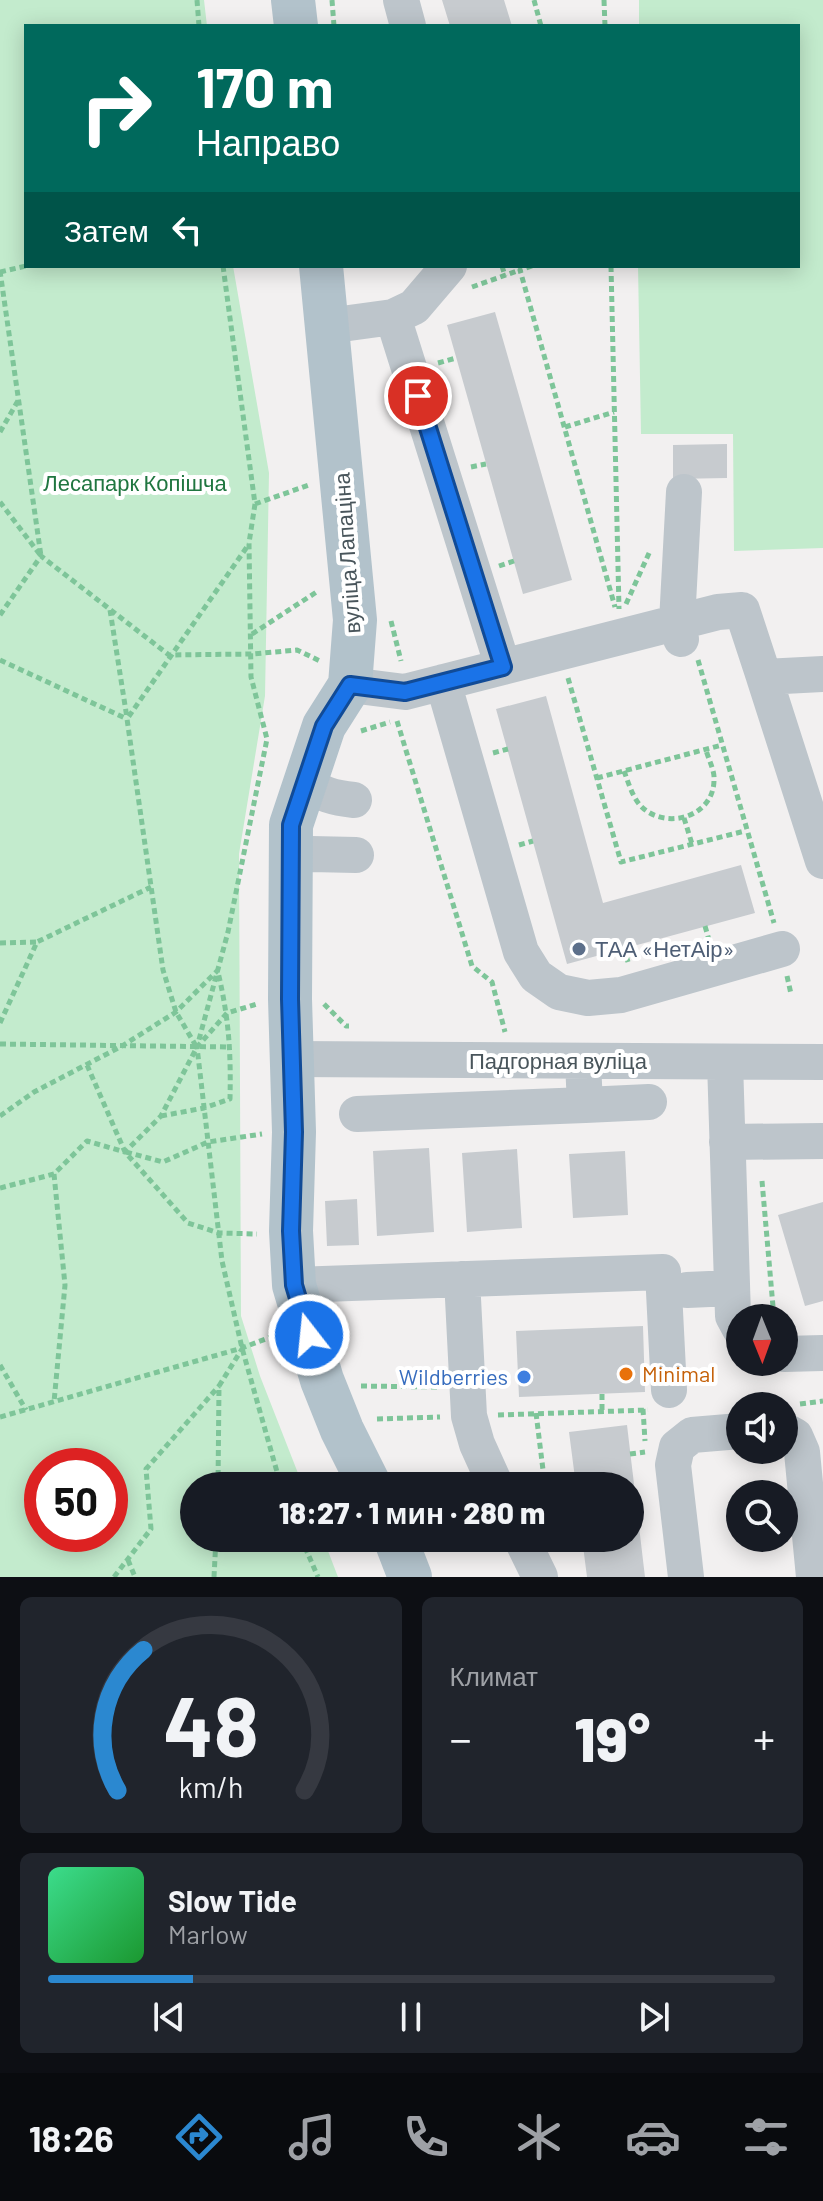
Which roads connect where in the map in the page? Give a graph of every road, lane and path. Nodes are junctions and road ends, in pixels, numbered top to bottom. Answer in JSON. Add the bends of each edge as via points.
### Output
{"nodes":[{"id":1,"x":197,"y":0,"type":"edge"},
{"id":2,"x":293,"y":0,"type":"edge"},
{"id":3,"x":332,"y":0,"type":"edge"},
{"id":4,"x":401,"y":0,"type":"edge"},
{"id":5,"x":534,"y":0,"type":"edge"},
{"id":6,"x":604,"y":0,"type":"edge"},
{"id":7,"x":199,"y":24,"type":"edge"},
{"id":8,"x":296,"y":24,"type":"edge"},
{"id":9,"x":334,"y":24,"type":"edge"},
{"id":10,"x":407,"y":24,"type":"edge"},
{"id":11,"x":540,"y":24,"type":"edge"},
{"id":12,"x":605,"y":24,"type":"edge"},
{"id":13,"x":24,"y":266,"type":"edge"},
{"id":14,"x":223,"y":268,"type":"edge"},
{"id":15,"x":321,"y":268,"type":"edge"},
{"id":16,"x":447,"y":268,"type":"edge"},
{"id":17,"x":503,"y":268,"type":"edge"},
{"id":18,"x":526,"y":268,"type":"edge"},
{"id":19,"x":611,"y":268,"type":"edge"},
{"id":20,"x":0,"y":272,"type":"edge"},
{"id":21,"x":505,"y":276,"type":"dead end"},
{"id":22,"x":393,"y":317,"type":"junction"},
{"id":23,"x":327,"y":326,"type":"junction"},
{"id":24,"x":19,"y":399,"type":"junction"},
{"id":25,"x":614,"y":412,"type":"junction"},
{"id":26,"x":565,"y":427,"type":"junction"},
{"id":27,"x":0,"y":432,"type":"edge"},
{"id":28,"x":321,"y":480,"type":"dead end"},
{"id":29,"x":684,"y":492,"type":"dead end"},
{"id":30,"x":0,"y":502,"type":"edge"},
{"id":31,"x":255,"y":504,"type":"junction"},
{"id":32,"x":249,"y":543,"type":"junction"},
{"id":33,"x":680,"y":543,"type":"junction"},
{"id":34,"x":41,"y":556,"type":"junction"},
{"id":35,"x":330,"y":583,"type":"dead end"},
{"id":36,"x":110,"y":609,"type":"junction"},
{"id":37,"x":0,"y":615,"type":"edge"},
{"id":38,"x":619,"y":619,"type":"junction"},
{"id":39,"x":679,"y":631,"type":"junction"},
{"id":40,"x":252,"y":634,"type":"junction"},
{"id":41,"x":561,"y":653,"type":"junction"},
{"id":42,"x":252,"y":654,"type":"junction"},
{"id":43,"x":169,"y":655,"type":"junction"},
{"id":44,"x":0,"y":660,"type":"edge"},
{"id":45,"x":503,"y":667,"type":"junction"},
{"id":46,"x":823,"y":674,"type":"edge"},
{"id":47,"x":339,"y":675,"type":"junction"},
{"id":48,"x":764,"y":677,"type":"junction"},
{"id":49,"x":443,"y":682,"type":"junction"},
{"id":50,"x":401,"y":713,"type":"dead end"},
{"id":51,"x":127,"y":719,"type":"junction"},
{"id":52,"x":397,"y":720,"type":"junction"},
{"id":53,"x":354,"y":734,"type":"dead end"},
{"id":54,"x":722,"y":745,"type":"junction"},
{"id":55,"x":706,"y":750,"type":"junction"},
{"id":56,"x":624,"y":771,"type":"junction"},
{"id":57,"x":597,"y":778,"type":"junction"},
{"id":58,"x":304,"y":782,"type":"junction"},
{"id":59,"x":354,"y":800,"type":"dead end"},
{"id":60,"x":684,"y":818,"type":"junction"},
{"id":61,"x":745,"y":831,"type":"junction"},
{"id":62,"x":692,"y":844,"type":"junction"},
{"id":63,"x":356,"y":855,"type":"dead end"},
{"id":64,"x":822,"y":855,"type":"edge"},
{"id":65,"x":291,"y":858,"type":"junction"},
{"id":66,"x":151,"y":887,"type":"junction"},
{"id":67,"x":37,"y":942,"type":"junction"},
{"id":68,"x":0,"y":943,"type":"edge"},
{"id":69,"x":782,"y":949,"type":"junction"},
{"id":70,"x":217,"y":971,"type":"junction"},
{"id":71,"x":791,"y":994,"type":"dead end"},
{"id":72,"x":314,"y":1000,"type":"dead end"},
{"id":73,"x":270,"y":1001,"type":"dead end"},
{"id":74,"x":176,"y":1012,"type":"junction"},
{"id":75,"x":227,"y":1013,"type":"junction"},
{"id":76,"x":0,"y":1023,"type":"edge"},
{"id":77,"x":354,"y":1026,"type":"dead end"},
{"id":78,"x":490,"y":1032,"type":"dead end"},
{"id":79,"x":0,"y":1044,"type":"edge"},
{"id":80,"x":122,"y":1046,"type":"junction"},
{"id":81,"x":197,"y":1047,"type":"junction"},
{"id":82,"x":231,"y":1047,"type":"junction"},
{"id":83,"x":292,"y":1059,"type":"junction"},
{"id":84,"x":583,"y":1062,"type":"junction"},
{"id":85,"x":725,"y":1062,"type":"junction"},
{"id":86,"x":823,"y":1062,"type":"edge"},
{"id":87,"x":87,"y":1065,"type":"junction"},
{"id":88,"x":649,"y":1102,"type":"dead end"},
{"id":89,"x":585,"y":1105,"type":"junction"},
{"id":90,"x":204,"y":1108,"type":"junction"},
{"id":91,"x":357,"y":1114,"type":"dead end"},
{"id":92,"x":0,"y":1116,"type":"edge"},
{"id":93,"x":161,"y":1116,"type":"junction"},
{"id":94,"x":272,"y":1132,"type":"dead end"},
{"id":95,"x":823,"y":1141,"type":"edge"},
{"id":96,"x":208,"y":1142,"type":"junction"},
{"id":97,"x":727,"y":1142,"type":"junction"},
{"id":98,"x":125,"y":1152,"type":"junction"},
{"id":99,"x":761,"y":1170,"type":"dead end"},
{"id":100,"x":54,"y":1174,"type":"junction"},
{"id":101,"x":0,"y":1188,"type":"edge"},
{"id":102,"x":219,"y":1233,"type":"junction"},
{"id":103,"x":263,"y":1234,"type":"dead end"},
{"id":104,"x":462,"y":1279,"type":"junction"},
{"id":105,"x":732,"y":1281,"type":"junction"},
{"id":106,"x":687,"y":1283,"type":"dead end"},
{"id":107,"x":294,"y":1285,"type":"junction"},
{"id":108,"x":733,"y":1304,"type":"edge"},
{"id":109,"x":773,"y":1304,"type":"edge"},
{"id":110,"x":288,"y":1331,"type":"dead end"},
{"id":111,"x":242,"y":1348,"type":"junction"},
{"id":112,"x":823,"y":1353,"type":"edge"},
{"id":113,"x":798,"y":1354,"type":"edge"},
{"id":114,"x":0,"y":1365,"type":"edge"},
{"id":115,"x":219,"y":1386,"type":"junction"},
{"id":116,"x":352,"y":1386,"type":"dead end"},
{"id":117,"x":602,"y":1394,"type":"dead end"},
{"id":118,"x":662,"y":1400,"type":"joint"},
{"id":119,"x":54,"y":1402,"type":"junction"},
{"id":120,"x":468,"y":1402,"type":"junction"},
{"id":121,"x":26,"y":1410,"type":"junction"},
{"id":122,"x":602,"y":1411,"type":"junction"},
{"id":123,"x":536,"y":1413,"type":"junction"},
{"id":124,"x":0,"y":1417,"type":"edge"},
{"id":125,"x":377,"y":1419,"type":"dead end"},
{"id":126,"x":726,"y":1432,"type":"edge"},
{"id":127,"x":798,"y":1443,"type":"edge"},
{"id":128,"x":647,"y":1451,"type":"dead end"},
{"id":129,"x":630,"y":1454,"type":"dead end"},
{"id":130,"x":218,"y":1472,"type":"edge"},
{"id":131,"x":277,"y":1472,"type":"edge"},
{"id":132,"x":363,"y":1472,"type":"edge"},
{"id":133,"x":490,"y":1472,"type":"edge"},
{"id":134,"x":543,"y":1472,"type":"edge"},
{"id":135,"x":215,"y":1552,"type":"edge"},
{"id":136,"x":307,"y":1552,"type":"edge"},
{"id":137,"x":400,"y":1552,"type":"edge"},
{"id":138,"x":528,"y":1552,"type":"edge"},
{"id":139,"x":128,"y":1559,"type":"junction"},
{"id":140,"x":114,"y":1577,"type":"edge"},
{"id":141,"x":135,"y":1577,"type":"edge"},
{"id":142,"x":214,"y":1577,"type":"edge"},
{"id":143,"x":318,"y":1577,"type":"edge"},
{"id":144,"x":410,"y":1577,"type":"edge"},
{"id":145,"x":540,"y":1577,"type":"edge"},
{"id":146,"x":686,"y":1577,"type":"edge"},
{"id":147,"x":814,"y":1577,"type":"edge"}],
"edges":[{"from":1,"to":7,"type":"path"},
{"from":2,"to":8,"type":"main road"},
{"from":3,"to":9,"type":"path"},
{"from":4,"to":10,"type":"street"},
{"from":5,"to":11,"type":"path"},
{"from":6,"to":12,"type":"path"},
{"from":13,"to":20,"type":"path"},
{"from":14,"to":31,"type":"path"},
{"from":15,"to":23,"type":"main road","name":"вуліца Лапаціна"},
{"from":16,"to":22,"type":"street","via":[[414,307]]},
{"from":17,"to":21,"type":"path"},
{"from":18,"to":26,"type":"path","via":[[520,270]]},
{"from":19,"to":25,"type":"path"},
{"from":20,"to":24,"type":"path"},
{"from":22,"to":23,"type":"street"},
{"from":22,"to":45,"type":"street"},
{"from":23,"to":47,"type":"main road","name":"вуліца Лапаціна","via":[[355,620]]},
{"from":24,"to":27,"type":"path"},
{"from":24,"to":34,"type":"path"},
{"from":25,"to":26,"type":"path"},
{"from":25,"to":38,"type":"path"},
{"from":26,"to":38,"type":"path"},
{"from":28,"to":31,"type":"path"},
{"from":29,"to":33,"type":"street"},
{"from":30,"to":34,"type":"path"},
{"from":31,"to":32,"type":"path"},
{"from":32,"to":40,"type":"path"},
{"from":32,"to":43,"type":"path"},
{"from":33,"to":38,"type":"path","via":[[651,547]]},
{"from":33,"to":39,"type":"street"},
{"from":34,"to":36,"type":"path"},
{"from":34,"to":37,"type":"path"},
{"from":35,"to":40,"type":"path"},
{"from":36,"to":43,"type":"path"},
{"from":36,"to":51,"type":"path"},
{"from":39,"to":41,"type":"street"},
{"from":39,"to":48,"type":"street","via":[[718,612],[742,610]]},
{"from":39,"to":54,"type":"path","via":[[696,636],[696,654]]},
{"from":40,"to":42,"type":"path"},
{"from":41,"to":45,"type":"street"},
{"from":41,"to":57,"type":"path"},
{"from":42,"to":43,"type":"path"},
{"from":42,"to":47,"type":"path","via":[[297,650]]},
{"from":42,"to":70,"type":"path","via":[[251,677],[267,739]]},
{"from":43,"to":51,"type":"path"},
{"from":44,"to":51,"type":"path"},
{"from":45,"to":49,"type":"street"},
{"from":46,"to":48,"type":"street"},
{"from":47,"to":49,"type":"street","via":[[405,692]]},
{"from":47,"to":58,"type":"main road","name":"вуліца Лапаціна"},
{"from":48,"to":64,"type":"street"},
{"from":49,"to":69,"type":"street","via":[[521,952],[536,976],[559,992],[588,998],[621,995]]},
{"from":50,"to":52,"type":"path"},
{"from":51,"to":66,"type":"path"},
{"from":52,"to":53,"type":"path"},
{"from":52,"to":78,"type":"path","via":[[472,966],[492,982],[506,1033]]},
{"from":54,"to":55,"type":"path"},
{"from":54,"to":61,"type":"path"},
{"from":55,"to":56,"type":"path"},
{"from":55,"to":60,"type":"path","via":[[715,779],[709,799]]},
{"from":56,"to":57,"type":"path"},
{"from":56,"to":60,"type":"path","via":[[642,808],[660,818]]},
{"from":57,"to":62,"type":"path","via":[[621,862]]},
{"from":58,"to":59,"type":"street","via":[[319,793]]},
{"from":58,"to":65,"type":"main road","name":"вуліца Лапаціна","via":[[291,825]]},
{"from":60,"to":62,"type":"path"},
{"from":61,"to":62,"type":"path"},
{"from":61,"to":69,"type":"path"},
{"from":63,"to":65,"type":"street"},
{"from":65,"to":83,"type":"main road","name":"вуліца Лапаціна"},
{"from":66,"to":67,"type":"path"},
{"from":66,"to":74,"type":"path","via":[[163,970]]},
{"from":67,"to":68,"type":"path"},
{"from":67,"to":76,"type":"path"},
{"from":69,"to":71,"type":"path"},
{"from":70,"to":74,"type":"path"},
{"from":70,"to":75,"type":"path"},
{"from":70,"to":81,"type":"path"},
{"from":72,"to":77,"type":"path","via":[[346,1026]]},
{"from":73,"to":75,"type":"path"},
{"from":74,"to":80,"type":"path"},
{"from":74,"to":81,"type":"path"},
{"from":75,"to":81,"type":"path"},
{"from":75,"to":82,"type":"path"},
{"from":79,"to":80,"type":"path"},
{"from":80,"to":81,"type":"path"},
{"from":80,"to":87,"type":"path"},
{"from":81,"to":82,"type":"path"},
{"from":81,"to":90,"type":"path"},
{"from":81,"to":93,"type":"path"},
{"from":82,"to":90,"type":"path","via":[[230,1099]]},
{"from":83,"to":84,"type":"street","name":"Падгорная вуліца"},
{"from":83,"to":107,"type":"main road","name":"вуліца Лапаціна"},
{"from":84,"to":85,"type":"street","name":"Падгорная вуліца"},
{"from":84,"to":89,"type":"street"},
{"from":85,"to":86,"type":"street","name":"Падгорная вуліца"},
{"from":85,"to":97,"type":"street"},
{"from":87,"to":92,"type":"path"},
{"from":87,"to":98,"type":"path"},
{"from":88,"to":89,"type":"street"},
{"from":89,"to":91,"type":"street"},
{"from":90,"to":93,"type":"path"},
{"from":90,"to":96,"type":"path"},
{"from":93,"to":98,"type":"path"},
{"from":94,"to":96,"type":"path"},
{"from":95,"to":97,"type":"street"},
{"from":96,"to":98,"type":"path","via":[[163,1162]]},
{"from":96,"to":102,"type":"path"},
{"from":97,"to":105,"type":"street"},
{"from":98,"to":100,"type":"path","via":[[87,1141]]},
{"from":98,"to":102,"type":"path","via":[[188,1223]]},
{"from":99,"to":109,"type":"path"},
{"from":100,"to":101,"type":"path"},
{"from":100,"to":119,"type":"path","via":[[65,1285]]},
{"from":102,"to":103,"type":"path"},
{"from":102,"to":111,"type":"path"},
{"from":104,"to":107,"type":"street"},
{"from":104,"to":118,"type":"street","via":[[663,1272]]},
{"from":104,"to":120,"type":"street"},
{"from":105,"to":106,"type":"street"},
{"from":105,"to":108,"type":"street"},
{"from":107,"to":132,"type":"main road","name":"вуліца Лапаціна","via":[[322,1380]]},
{"from":110,"to":111,"type":"path"},
{"from":111,"to":115,"type":"path"},
{"from":111,"to":119,"type":"path"},
{"from":111,"to":131,"type":"path"},
{"from":112,"to":113,"type":"street"},
{"from":114,"to":121,"type":"path"},
{"from":115,"to":130,"type":"path"},
{"from":115,"to":139,"type":"path","via":[[146,1469],[151,1529]]},
{"from":116,"to":120,"type":"path"},
{"from":117,"to":122,"type":"path"},
{"from":118,"to":122,"type":"path"},
{"from":119,"to":121,"type":"path"},
{"from":120,"to":123,"type":"path"},
{"from":120,"to":125,"type":"path"},
{"from":120,"to":133,"type":"street"},
{"from":121,"to":124,"type":"path"},
{"from":122,"to":123,"type":"path"},
{"from":123,"to":134,"type":"path"},
{"from":126,"to":146,"type":"street","via":[[692,1435],[674,1455]]},
{"from":127,"to":147,"type":"street"},
{"from":128,"to":129,"type":"path"},
{"from":135,"to":142,"type":"path"},
{"from":136,"to":143,"type":"path"},
{"from":137,"to":144,"type":"main road"},
{"from":138,"to":145,"type":"street"},
{"from":139,"to":140,"type":"path"},
{"from":139,"to":141,"type":"path"}]}
